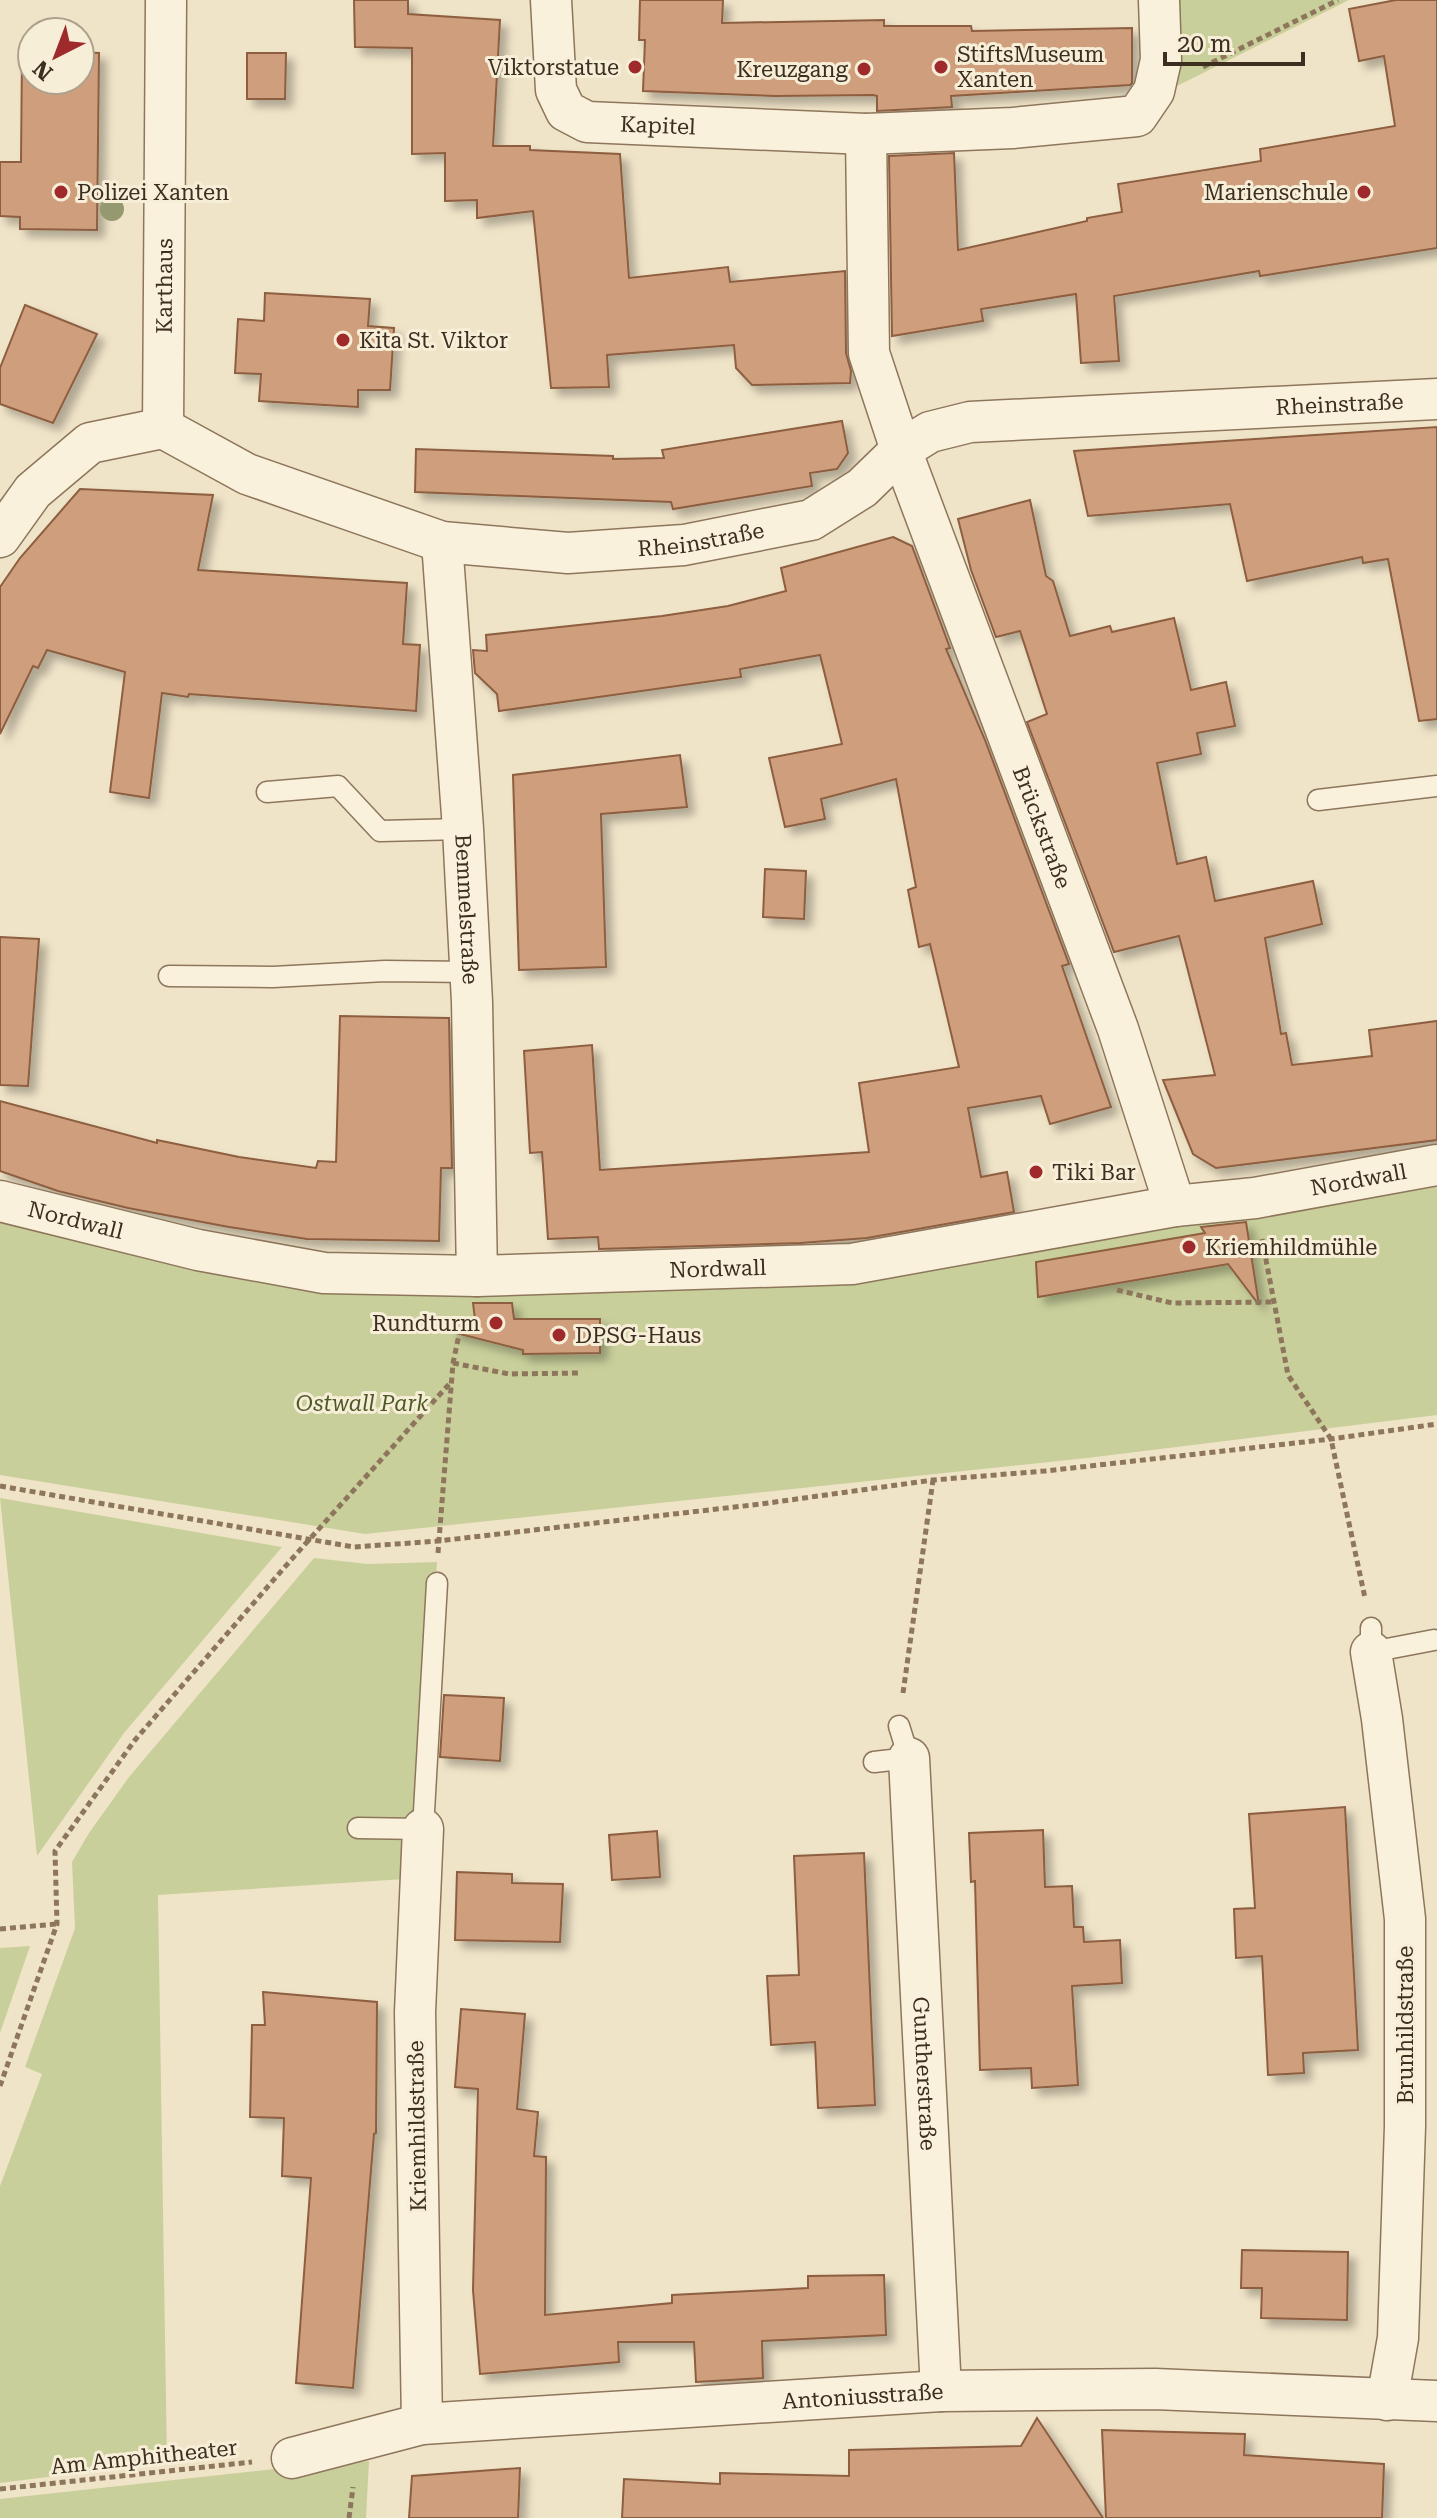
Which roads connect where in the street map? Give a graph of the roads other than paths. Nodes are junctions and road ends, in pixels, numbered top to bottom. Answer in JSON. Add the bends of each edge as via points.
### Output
{"nodes":[{"id":1,"x":166,"y":0,"type":"edge"},
{"id":2,"x":551,"y":0,"type":"edge"},
{"id":3,"x":1159,"y":0,"type":"edge"},
{"id":4,"x":866,"y":134,"type":"junction"},
{"id":5,"x":1437,"y":399,"type":"edge"},
{"id":6,"x":163,"y":428,"type":"junction"},
{"id":7,"x":901,"y":450,"type":"junction"},
{"id":8,"x":0,"y":537,"type":"edge"},
{"id":9,"x":442,"y":542,"type":"junction"},
{"id":10,"x":1437,"y":786,"type":"edge"},
{"id":11,"x":267,"y":792,"type":"dead end"},
{"id":12,"x":1318,"y":800,"type":"dead end"},
{"id":13,"x":463,"y":829,"type":"junction"},
{"id":14,"x":470,"y":972,"type":"junction"},
{"id":15,"x":169,"y":976,"type":"dead end"},
{"id":16,"x":1437,"y":1165,"type":"edge"},
{"id":17,"x":0,"y":1201,"type":"edge"},
{"id":18,"x":1175,"y":1206,"type":"junction"},
{"id":19,"x":477,"y":1276,"type":"junction"},
{"id":20,"x":437,"y":1583,"type":"dead end"},
{"id":21,"x":1371,"y":1640,"type":"joint"},
{"id":22,"x":1434,"y":1640,"type":"dead end"},
{"id":23,"x":894,"y":1748,"type":"road end"},
{"id":24,"x":358,"y":1828,"type":"dead end"},
{"id":25,"x":423,"y":1829,"type":"junction"},
{"id":26,"x":941,"y":2391,"type":"junction"},
{"id":27,"x":1387,"y":2400,"type":"junction"},
{"id":28,"x":1437,"y":2401,"type":"edge"},
{"id":29,"x":422,"y":2424,"type":"junction"},
{"id":30,"x":292,"y":2458,"type":"road end"}],
"edges":[{"from":1,"to":6,"type":"street","name":"Karthaus"},
{"from":2,"to":4,"type":"street","name":"Kapitel","via":[[556,90],[566,111],[587,122]]},
{"from":3,"to":4,"type":"street","name":"Kapitel","via":[[1161,60],[1154,91],[1137,116]]},
{"from":4,"to":7,"type":"street","via":[[869,353]]},
{"from":5,"to":7,"type":"street","name":"Rheinstraße","via":[[970,422],[930,432]]},
{"from":6,"to":8,"type":"street","via":[[90,443],[33,491]]},
{"from":6,"to":9,"type":"street","name":"Rheinstraße","via":[[247,474]]},
{"from":7,"to":9,"type":"street","name":"Rheinstraße","via":[[862,488],[811,520],[684,545],[568,553]]},
{"from":7,"to":18,"type":"street","name":"Brückstraße","via":[[1118,1029]]},
{"from":9,"to":13,"type":"street","name":"Bemmelstraße"},
{"from":10,"to":12,"type":"lane"},
{"from":11,"to":13,"type":"lane","via":[[338,786],[380,831]]},
{"from":13,"to":14,"type":"street","name":"Bemmelstraße"},
{"from":14,"to":15,"type":"lane"},
{"from":14,"to":19,"type":"street","name":"Bemmelstraße"},
{"from":16,"to":18,"type":"street","name":"Nordwall","via":[[1255,1198]]},
{"from":17,"to":19,"type":"street","name":"Nordwall","via":[[198,1250],[324,1273]]},
{"from":18,"to":19,"type":"street","name":"Nordwall","via":[[852,1264]]},
{"from":20,"to":25,"type":"lane"},
{"from":21,"to":22,"type":"lane"},
{"from":21,"to":27,"type":"street","name":"Brunhildstraße","via":[[1405,1919],[1398,2338]]},
{"from":23,"to":26,"type":"street","name":"Guntherstraße"},
{"from":24,"to":25,"type":"lane"},
{"from":25,"to":29,"type":"street","name":"Kriemhildstraße","via":[[415,2012]]},
{"from":26,"to":27,"type":"street","name":"Antoniusstraße","via":[[1155,2389]]},
{"from":26,"to":29,"type":"street","name":"Antoniusstraße"},
{"from":27,"to":28,"type":"street","name":"Antoniusstraße"},
{"from":29,"to":30,"type":"street","name":"Antoniusstraße"}]}
